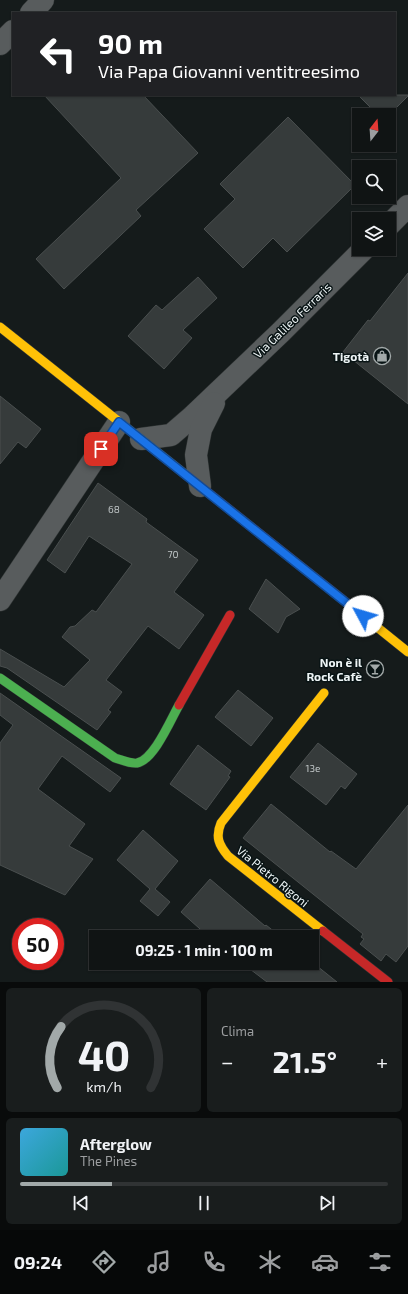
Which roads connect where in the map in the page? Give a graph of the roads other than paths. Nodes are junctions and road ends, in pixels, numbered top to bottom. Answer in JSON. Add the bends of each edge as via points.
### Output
{"nodes":[{"id":1,"x":43,"y":0,"type":"edge"},
{"id":2,"x":32,"y":12,"type":"edge"},
{"id":3,"x":12,"y":32,"type":"edge"},
{"id":4,"x":0,"y":44,"type":"edge"},
{"id":5,"x":408,"y":206,"type":"edge"},
{"id":6,"x":396,"y":217,"type":"edge"},
{"id":7,"x":357,"y":256,"type":"edge"},
{"id":8,"x":0,"y":327,"type":"edge"},
{"id":9,"x":219,"y":391,"type":"junction"},
{"id":10,"x":119,"y":422,"type":"junction"},
{"id":11,"x":140,"y":439,"type":"junction"},
{"id":12,"x":200,"y":486,"type":"junction"},
{"id":13,"x":0,"y":600,"type":"edge"},
{"id":14,"x":230,"y":615,"type":"dead end"},
{"id":15,"x":408,"y":652,"type":"edge"},
{"id":16,"x":0,"y":678,"type":"edge"},
{"id":17,"x":324,"y":693,"type":"dead end"},
{"id":18,"x":388,"y":982,"type":"edge"}],
"edges":[{"from":1,"to":2,"type":"street"},
{"from":3,"to":4,"type":"street"},
{"from":5,"to":6,"type":"street"},
{"from":7,"to":9,"type":"street","name":"Via Galileo Ferraris"},
{"from":8,"to":10,"type":"street"},
{"from":9,"to":11,"type":"street","name":"Via Galileo Ferraris","via":[[171,435]]},
{"from":9,"to":12,"type":"street","via":[[201,429],[196,455]]},
{"from":10,"to":11,"type":"street"},
{"from":10,"to":13,"type":"street"},
{"from":11,"to":12,"type":"street"},
{"from":12,"to":15,"type":"street"},
{"from":14,"to":16,"type":"street","via":[[155,748],[139,763],[115,758]]},
{"from":17,"to":18,"type":"street","name":"Via Pietro Rigoni","via":[[221,823],[217,832],[218,842],[228,856]]}]}
